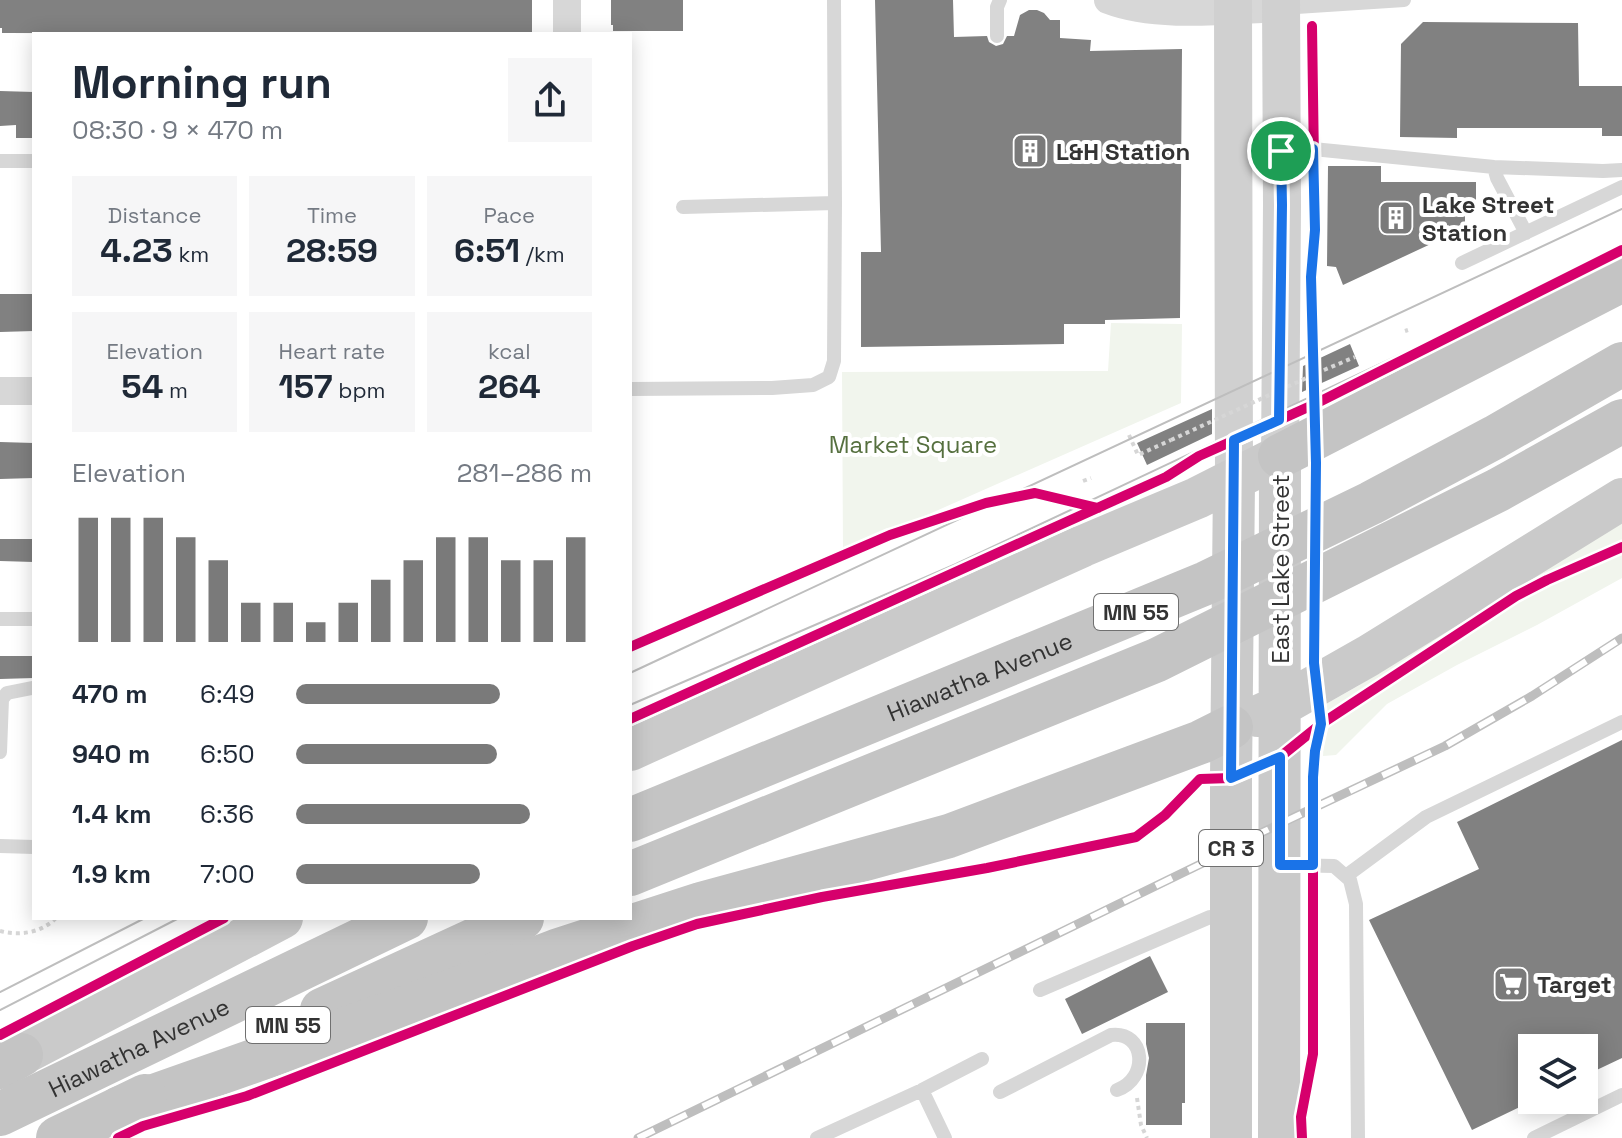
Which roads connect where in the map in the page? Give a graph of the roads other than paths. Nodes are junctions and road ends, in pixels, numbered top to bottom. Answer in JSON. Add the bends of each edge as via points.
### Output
{"nodes":[{"id":1,"x":567,"y":0,"type":"edge"},
{"id":2,"x":834,"y":0,"type":"edge"},
{"id":3,"x":1000,"y":0,"type":"edge"},
{"id":4,"x":1108,"y":0,"type":"edge"},
{"id":5,"x":1404,"y":0,"type":"edge"},
{"id":6,"x":1281,"y":4,"type":"edge"},
{"id":7,"x":1232,"y":5,"type":"edge"},
{"id":8,"x":567,"y":32,"type":"edge"},
{"id":9,"x":997,"y":36,"type":"dead end"},
{"id":10,"x":1281,"y":151,"type":"junction"},
{"id":11,"x":0,"y":161,"type":"edge"},
{"id":12,"x":32,"y":161,"type":"edge"},
{"id":13,"x":1494,"y":167,"type":"junction"},
{"id":14,"x":1622,"y":170,"type":"edge"},
{"id":15,"x":1622,"y":187,"type":"edge"},
{"id":16,"x":835,"y":203,"type":"junction"},
{"id":17,"x":683,"y":207,"type":"dead end"},
{"id":18,"x":1526,"y":233,"type":"junction"},
{"id":19,"x":1462,"y":263,"type":"dead end"},
{"id":20,"x":1622,"y":280,"type":"edge"},
{"id":21,"x":1622,"y":364,"type":"edge"},
{"id":22,"x":632,"y":389,"type":"edge"},
{"id":23,"x":0,"y":391,"type":"edge"},
{"id":24,"x":32,"y":391,"type":"edge"},
{"id":25,"x":1622,"y":421,"type":"edge"},
{"id":26,"x":1298,"y":446,"type":"junction"},
{"id":27,"x":1234,"y":481,"type":"junction"},
{"id":28,"x":1622,"y":499,"type":"edge"},
{"id":29,"x":0,"y":619,"type":"edge"},
{"id":30,"x":32,"y":619,"type":"edge"},
{"id":31,"x":32,"y":688,"type":"dead end"},
{"id":32,"x":1280,"y":706,"type":"junction"},
{"id":33,"x":1622,"y":722,"type":"edge"},
{"id":34,"x":1231,"y":727,"type":"junction"},
{"id":35,"x":632,"y":749,"type":"edge"},
{"id":36,"x":0,"y":752,"type":"edge"},
{"id":37,"x":632,"y":819,"type":"edge"},
{"id":38,"x":0,"y":846,"type":"edge"},
{"id":39,"x":32,"y":847,"type":"edge"},
{"id":40,"x":1280,"y":865,"type":"junction"},
{"id":41,"x":632,"y":873,"type":"edge"},
{"id":42,"x":1346,"y":876,"type":"junction"},
{"id":43,"x":1231,"y":917,"type":"junction"},
{"id":44,"x":278,"y":920,"type":"edge"},
{"id":45,"x":402,"y":920,"type":"edge"},
{"id":46,"x":518,"y":920,"type":"edge"},
{"id":47,"x":1040,"y":990,"type":"dead end"},
{"id":48,"x":982,"y":1059,"type":"dead end"},
{"id":49,"x":7,"y":1061,"type":"edge"},
{"id":50,"x":922,"y":1090,"type":"junction"},
{"id":51,"x":1117,"y":1090,"type":"dead end"},
{"id":52,"x":1000,"y":1092,"type":"dead end"},
{"id":53,"x":1622,"y":1095,"type":"edge"},
{"id":54,"x":120,"y":1108,"type":"junction"},
{"id":55,"x":0,"y":1114,"type":"edge"},
{"id":56,"x":58,"y":1138,"type":"edge"},
{"id":57,"x":817,"y":1138,"type":"edge"},
{"id":58,"x":945,"y":1138,"type":"edge"},
{"id":59,"x":1231,"y":1138,"type":"edge"},
{"id":60,"x":1279,"y":1138,"type":"edge"},
{"id":61,"x":1358,"y":1138,"type":"edge"},
{"id":62,"x":1534,"y":1138,"type":"edge"}],
"edges":[{"from":1,"to":8,"type":"street"},
{"from":2,"to":16,"type":"lane"},
{"from":3,"to":9,"type":"lane"},
{"from":4,"to":7,"type":"street","via":[[1152,10]]},
{"from":5,"to":6,"type":"lane"},
{"from":6,"to":7,"type":"street"},
{"from":6,"to":10,"type":"main road","name":"East Lake Street","number":"CR 3"},
{"from":7,"to":27,"type":"main road","name":"East Lake Street","number":"CR 3"},
{"from":10,"to":13,"type":"lane","via":[[1313,149]]},
{"from":10,"to":26,"type":"main road","name":"East Lake Street","number":"CR 3"},
{"from":11,"to":12,"type":"lane"},
{"from":13,"to":14,"type":"lane"},
{"from":13,"to":18,"type":"lane"},
{"from":15,"to":18,"type":"lane"},
{"from":16,"to":17,"type":"lane"},
{"from":16,"to":22,"type":"lane","via":[[834,361],[829,377],[813,385],[772,388]]},
{"from":18,"to":19,"type":"lane"},
{"from":20,"to":26,"type":"highway"},
{"from":21,"to":37,"type":"highway","name":"Hiawatha Avenue","number":"MN 55","bridge":true,"via":[[1371,503],[1206,583]]},
{"from":23,"to":24,"type":"street"},
{"from":25,"to":41,"type":"highway","number":"MN 55","bridge":true,"via":[[1485,497],[1157,660]]},
{"from":26,"to":27,"type":"main road"},
{"from":26,"to":32,"type":"main road","name":"East Lake Street","number":"CR 3"},
{"from":27,"to":34,"type":"main road","name":"East Lake Street","number":"CR 3"},
{"from":27,"to":35,"type":"main road"},
{"from":28,"to":32,"type":"main road"},
{"from":29,"to":30,"type":"lane"},
{"from":31,"to":36,"type":"lane","via":[[2,699]]},
{"from":32,"to":34,"type":"main road"},
{"from":32,"to":40,"type":"main road","name":"East Lake Street","number":"CR 3"},
{"from":33,"to":42,"type":"lane","via":[[1426,817]]},
{"from":34,"to":43,"type":"main road","name":"East Lake Street","number":"CR 3"},
{"from":34,"to":54,"type":"highway","via":[[949,836],[701,904],[556,951]]},
{"from":38,"to":39,"type":"lane"},
{"from":40,"to":42,"type":"lane","via":[[1334,866]]},
{"from":40,"to":60,"type":"main road","name":"East Lake Street","number":"CR 3"},
{"from":42,"to":61,"type":"lane","via":[[1356,904]]},
{"from":43,"to":47,"type":"lane","via":[[1210,917]]},
{"from":43,"to":59,"type":"main road","name":"East Lake Street","number":"CR 3"},
{"from":44,"to":49,"type":"main road"},
{"from":45,"to":55,"type":"highway","name":"Hiawatha Avenue","number":"MN 55"},
{"from":46,"to":54,"type":"highway","name":"Hiawatha Avenue","number":"MN 55"},
{"from":48,"to":50,"type":"lane"},
{"from":50,"to":57,"type":"lane"},
{"from":50,"to":58,"type":"lane"},
{"from":51,"to":52,"type":"lane","via":[[1131,1083],[1139,1065],[1135,1045],[1121,1034]]},
{"from":53,"to":62,"type":"lane"},
{"from":54,"to":56,"type":"highway","name":"Hiawatha Avenue","number":"MN 55"}]}
